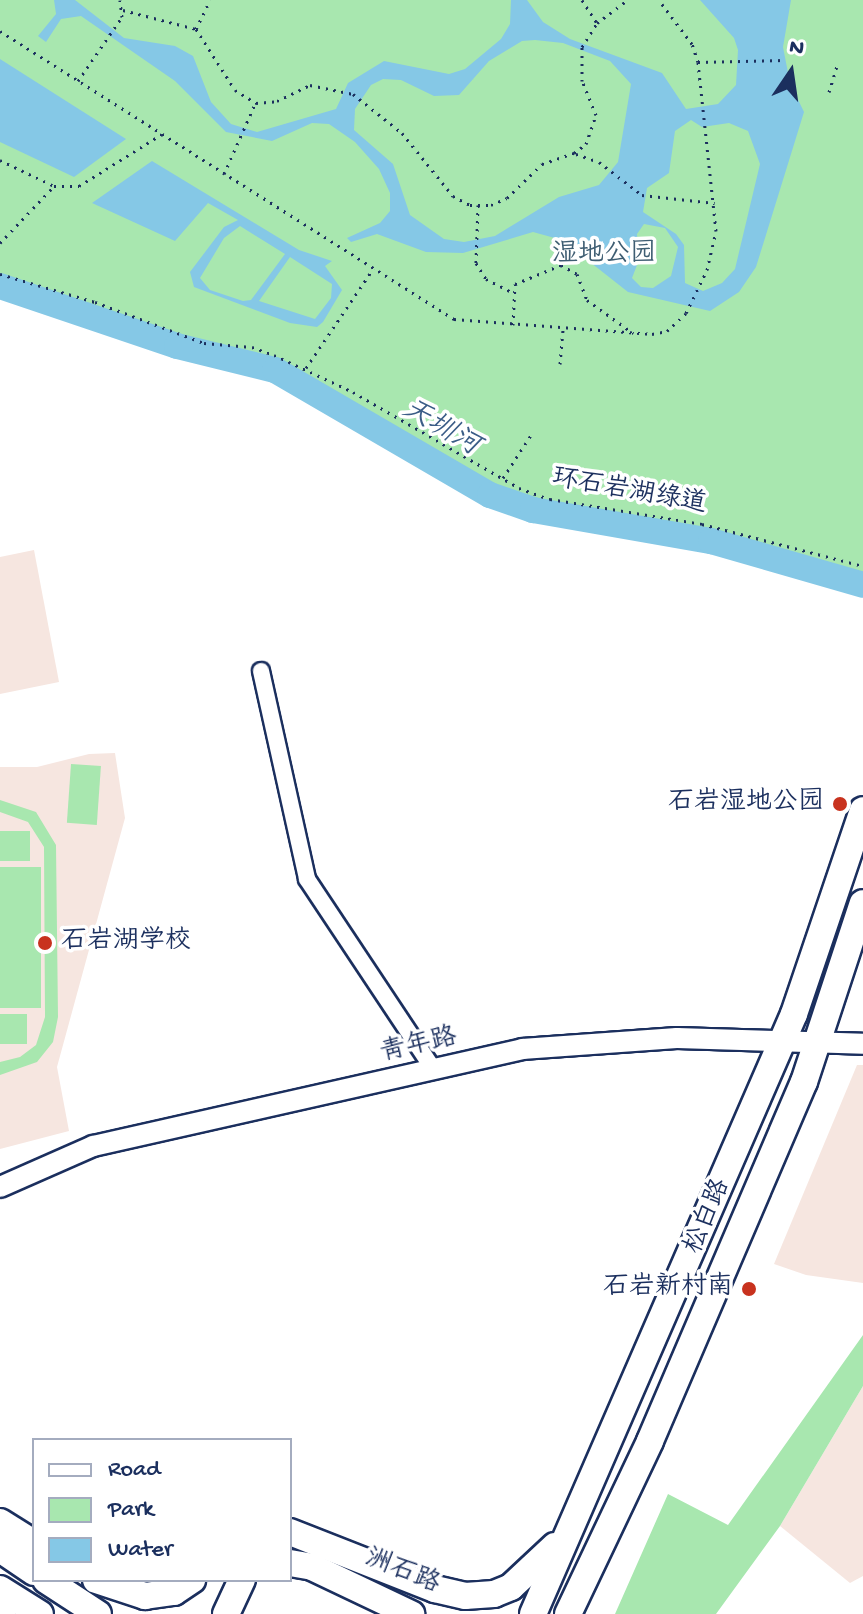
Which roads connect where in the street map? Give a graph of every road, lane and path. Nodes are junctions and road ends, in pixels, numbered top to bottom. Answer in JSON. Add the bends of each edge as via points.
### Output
{"nodes":[{"id":1,"x":120,"y":0,"type":"edge"},
{"id":2,"x":210,"y":0,"type":"edge"},
{"id":3,"x":582,"y":0,"type":"edge"},
{"id":4,"x":628,"y":0,"type":"edge"},
{"id":5,"x":659,"y":0,"type":"edge"},
{"id":6,"x":123,"y":10,"type":"junction"},
{"id":7,"x":597,"y":23,"type":"junction"},
{"id":8,"x":196,"y":29,"type":"junction"},
{"id":9,"x":0,"y":31,"type":"edge"},
{"id":10,"x":786,"y":60,"type":"dead end"},
{"id":11,"x":698,"y":62,"type":"junction"},
{"id":12,"x":838,"y":62,"type":"dead end"},
{"id":13,"x":78,"y":81,"type":"junction"},
{"id":14,"x":829,"y":92,"type":"dead end"},
{"id":15,"x":256,"y":103,"type":"junction"},
{"id":16,"x":162,"y":134,"type":"junction"},
{"id":17,"x":574,"y":153,"type":"junction"},
{"id":18,"x":0,"y":160,"type":"edge"},
{"id":19,"x":224,"y":174,"type":"junction"},
{"id":20,"x":54,"y":186,"type":"junction"},
{"id":21,"x":715,"y":203,"type":"junction"},
{"id":22,"x":478,"y":205,"type":"junction"},
{"id":23,"x":0,"y":243,"type":"edge"},
{"id":24,"x":373,"y":269,"type":"junction"},
{"id":25,"x":0,"y":274,"type":"edge"},
{"id":26,"x":512,"y":291,"type":"junction"},
{"id":27,"x":513,"y":325,"type":"junction"},
{"id":28,"x":563,"y":329,"type":"junction"},
{"id":29,"x":633,"y":333,"type":"junction"},
{"id":30,"x":560,"y":364,"type":"dead end"},
{"id":31,"x":305,"y":370,"type":"junction"},
{"id":32,"x":531,"y":435,"type":"dead end"},
{"id":33,"x":503,"y":478,"type":"junction"},
{"id":34,"x":863,"y":566,"type":"edge"},
{"id":35,"x":261,"y":671,"type":"dead end"},
{"id":36,"x":863,"y":810,"type":"edge"},
{"id":37,"x":863,"y":903,"type":"edge"},
{"id":38,"x":783,"y":1041,"type":"junction"},
{"id":39,"x":818,"y":1041,"type":"junction"},
{"id":40,"x":863,"y":1044,"type":"edge"},
{"id":41,"x":434,"y":1070,"type":"junction"},
{"id":42,"x":0,"y":1187,"type":"edge"},
{"id":43,"x":578,"y":1513,"type":"junction"},
{"id":44,"x":0,"y":1522,"type":"edge"},
{"id":45,"x":292,"y":1533,"type":"edge"},
{"id":46,"x":32,"y":1542,"type":"edge"},
{"id":47,"x":0,"y":1549,"type":"edge"},
{"id":48,"x":292,"y":1564,"type":"edge"},
{"id":49,"x":32,"y":1571,"type":"edge"},
{"id":50,"x":49,"y":1582,"type":"edge"},
{"id":51,"x":102,"y":1582,"type":"edge"},
{"id":52,"x":189,"y":1582,"type":"edge"},
{"id":53,"x":0,"y":1589,"type":"edge"},
{"id":54,"x":40,"y":1614,"type":"edge"},
{"id":55,"x":98,"y":1614,"type":"edge"},
{"id":56,"x":411,"y":1614,"type":"edge"},
{"id":57,"x":533,"y":1614,"type":"edge"},
{"id":58,"x":568,"y":1614,"type":"edge"}],
"edges":[{"from":1,"to":6,"type":"path"},
{"from":2,"to":8,"type":"path"},
{"from":3,"to":7,"type":"path"},
{"from":4,"to":7,"type":"path"},
{"from":5,"to":11,"type":"path","via":[[692,44]]},
{"from":6,"to":8,"type":"path"},
{"from":6,"to":13,"type":"path"},
{"from":7,"to":17,"type":"path","via":[[587,35],[579,62],[596,115],[594,131]]},
{"from":8,"to":15,"type":"path","via":[[235,90]]},
{"from":9,"to":13,"type":"path"},
{"from":10,"to":11,"type":"path"},
{"from":11,"to":21,"type":"path"},
{"from":12,"to":14,"type":"path"},
{"from":13,"to":16,"type":"path"},
{"from":15,"to":19,"type":"path"},
{"from":15,"to":22,"type":"path","via":[[277,101],[310,85],[340,89],[402,133],[453,196]]},
{"from":16,"to":19,"type":"path"},
{"from":16,"to":20,"type":"path","via":[[79,186]]},
{"from":17,"to":21,"type":"path","via":[[599,162],[632,188],[659,200]]},
{"from":17,"to":22,"type":"path","via":[[542,164],[507,198]]},
{"from":18,"to":20,"type":"path"},
{"from":19,"to":24,"type":"path"},
{"from":20,"to":23,"type":"path"},
{"from":21,"to":29,"type":"path","via":[[714,249],[686,313],[667,331]]},
{"from":22,"to":26,"type":"path","via":[[476,263],[486,279]]},
{"from":24,"to":27,"type":"path","via":[[454,319]]},
{"from":24,"to":31,"type":"path"},
{"from":25,"to":31,"type":"path","name":"环石岩湖绿道","via":[[204,343],[252,347]]},
{"from":26,"to":27,"type":"path"},
{"from":26,"to":29,"type":"path","via":[[523,277],[546,267],[570,267],[587,300]]},
{"from":27,"to":28,"type":"path"},
{"from":28,"to":29,"type":"path"},
{"from":28,"to":30,"type":"path"},
{"from":31,"to":33,"type":"path","name":"环石岩湖绿道"},
{"from":32,"to":33,"type":"path"},
{"from":33,"to":34,"type":"path","name":"环石岩湖绿道","via":[[550,499],[702,524]]},
{"from":35,"to":41,"type":"street","via":[[307,879]]},
{"from":36,"to":38,"type":"main road","name":"松白路"},
{"from":37,"to":39,"type":"main road","name":"松白路"},
{"from":38,"to":39,"type":"street","name":"青年路"},
{"from":38,"to":41,"type":"street","name":"青年路","via":[[596,1040],[522,1049]]},
{"from":38,"to":43,"type":"main road","name":"松白路"},
{"from":39,"to":40,"type":"street","name":"青年路"},
{"from":39,"to":58,"type":"main road","name":"松白路","via":[[699,1332]]},
{"from":41,"to":42,"type":"street","name":"青年路","via":[[93,1146]]},
{"from":43,"to":45,"type":"main road","name":"洲石路","via":[[532,1572],[511,1587],[480,1596],[435,1589]]},
{"from":43,"to":57,"type":"main road","name":"松白路"},
{"from":44,"to":46,"type":"main road"},
{"from":47,"to":49,"type":"main road"},
{"from":48,"to":56,"type":"main road","via":[[329,1574]]},
{"from":50,"to":55,"type":"main road"},
{"from":51,"to":52,"type":"main road","via":[[145,1596],[174,1592]]},
{"from":53,"to":54,"type":"main road"}]}
